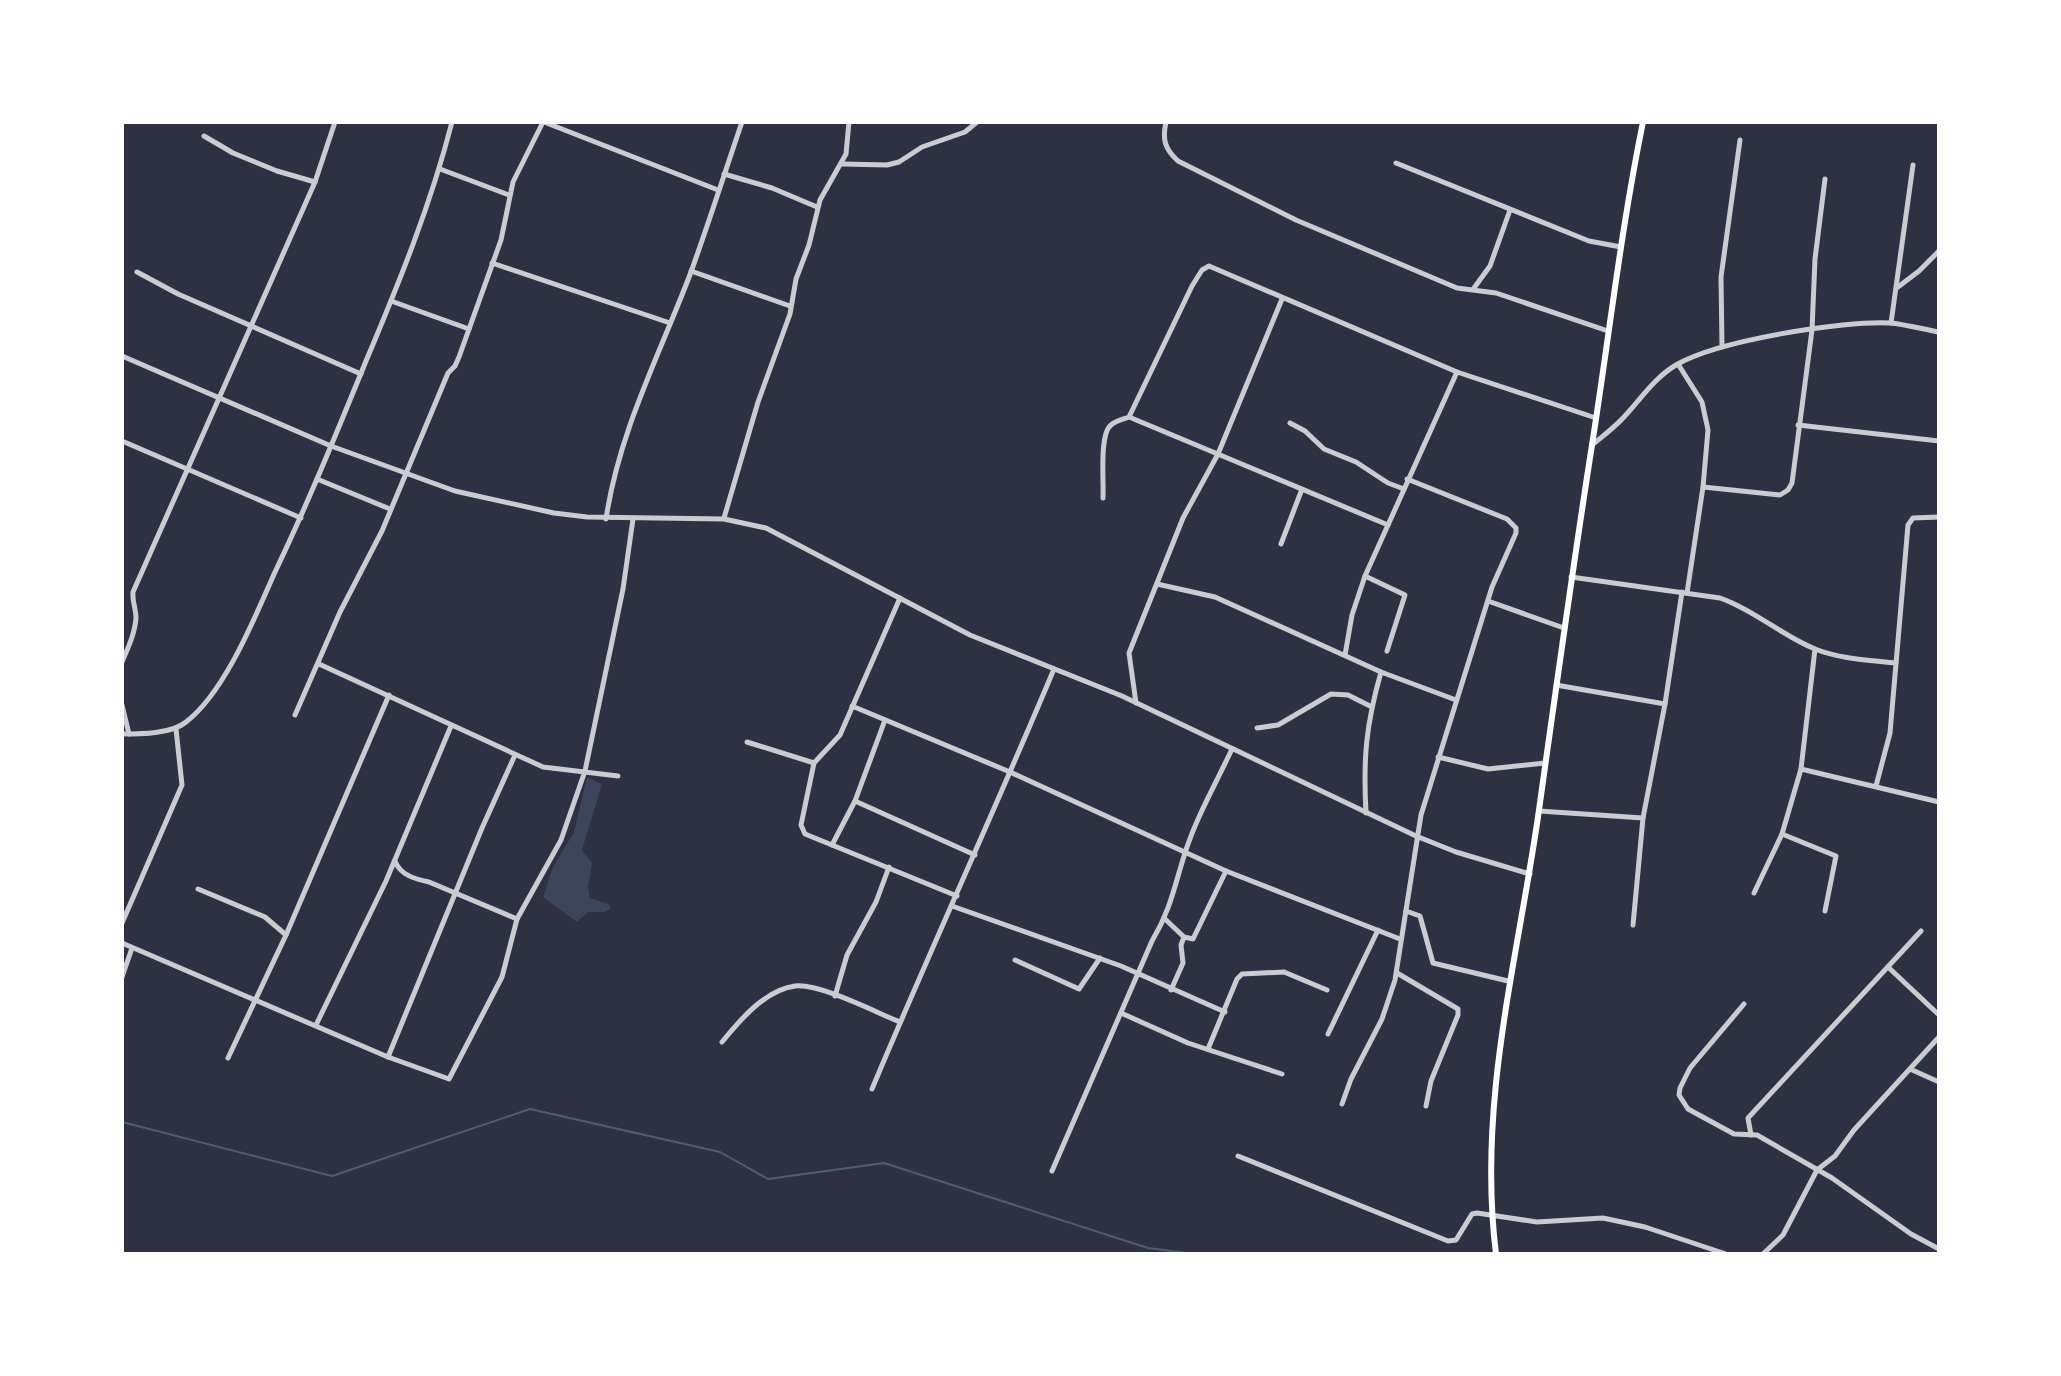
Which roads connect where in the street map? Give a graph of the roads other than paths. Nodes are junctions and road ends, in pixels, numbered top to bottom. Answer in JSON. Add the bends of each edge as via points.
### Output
{"nodes":[{"id":1,"x":335,"y":122,"type":"edge"},
{"id":2,"x":452,"y":122,"type":"edge"},
{"id":3,"x":544,"y":122,"type":"edge"},
{"id":4,"x":742,"y":122,"type":"edge"},
{"id":5,"x":849,"y":122,"type":"edge"},
{"id":6,"x":977,"y":122,"type":"edge"},
{"id":7,"x":1166,"y":122,"type":"edge"},
{"id":8,"x":1643,"y":122,"type":"edge"},
{"id":9,"x":204,"y":136,"type":"dead end"},
{"id":10,"x":1740,"y":140,"type":"dead end"},
{"id":11,"x":1396,"y":163,"type":"dead end"},
{"id":12,"x":843,"y":164,"type":"junction"},
{"id":13,"x":1913,"y":165,"type":"dead end"},
{"id":14,"x":440,"y":169,"type":"junction"},
{"id":15,"x":724,"y":174,"type":"junction"},
{"id":16,"x":1825,"y":179,"type":"dead end"},
{"id":17,"x":315,"y":182,"type":"junction"},
{"id":18,"x":719,"y":190,"type":"junction"},
{"id":19,"x":509,"y":195,"type":"junction"},
{"id":20,"x":818,"y":207,"type":"junction"},
{"id":21,"x":1510,"y":210,"type":"junction"},
{"id":22,"x":1621,"y":247,"type":"junction"},
{"id":23,"x":1939,"y":251,"type":"edge"},
{"id":24,"x":492,"y":263,"type":"junction"},
{"id":25,"x":691,"y":271,"type":"junction"},
{"id":26,"x":137,"y":272,"type":"dead end"},
{"id":27,"x":1898,"y":287,"type":"junction"},
{"id":28,"x":1474,"y":288,"type":"junction"},
{"id":29,"x":1282,"y":299,"type":"junction"},
{"id":30,"x":391,"y":301,"type":"junction"},
{"id":31,"x":790,"y":306,"type":"junction"},
{"id":32,"x":670,"y":323,"type":"junction"},
{"id":33,"x":1891,"y":323,"type":"junction"},
{"id":34,"x":250,"y":324,"type":"junction"},
{"id":35,"x":469,"y":329,"type":"junction"},
{"id":36,"x":1812,"y":330,"type":"junction"},
{"id":37,"x":1608,"y":331,"type":"junction"},
{"id":38,"x":1939,"y":332,"type":"edge"},
{"id":39,"x":1722,"y":347,"type":"junction"},
{"id":40,"x":122,"y":356,"type":"edge"},
{"id":41,"x":1678,"y":364,"type":"junction"},
{"id":42,"x":1457,"y":372,"type":"junction"},
{"id":43,"x":361,"y":374,"type":"junction"},
{"id":44,"x":219,"y":398,"type":"junction"},
{"id":45,"x":1129,"y":417,"type":"junction"},
{"id":46,"x":1596,"y":418,"type":"junction"},
{"id":47,"x":1290,"y":423,"type":"dead end"},
{"id":48,"x":1798,"y":425,"type":"junction"},
{"id":49,"x":122,"y":441,"type":"edge"},
{"id":50,"x":1939,"y":441,"type":"edge"},
{"id":51,"x":331,"y":446,"type":"junction"},
{"id":52,"x":1592,"y":446,"type":"junction"},
{"id":53,"x":1218,"y":454,"type":"junction"},
{"id":54,"x":189,"y":470,"type":"junction"},
{"id":55,"x":405,"y":473,"type":"junction"},
{"id":56,"x":317,"y":479,"type":"junction"},
{"id":57,"x":1407,"y":479,"type":"junction"},
{"id":58,"x":1703,"y":487,"type":"junction"},
{"id":59,"x":1302,"y":489,"type":"junction"},
{"id":60,"x":1404,"y":489,"type":"junction"},
{"id":61,"x":1103,"y":498,"type":"dead end"},
{"id":62,"x":390,"y":509,"type":"junction"},
{"id":63,"x":1939,"y":517,"type":"edge"},
{"id":64,"x":301,"y":518,"type":"junction"},
{"id":65,"x":606,"y":519,"type":"junction"},
{"id":66,"x":633,"y":519,"type":"junction"},
{"id":67,"x":724,"y":519,"type":"junction"},
{"id":68,"x":1388,"y":525,"type":"junction"},
{"id":69,"x":1281,"y":544,"type":"dead end"},
{"id":70,"x":1365,"y":576,"type":"junction"},
{"id":71,"x":1571,"y":577,"type":"junction"},
{"id":72,"x":1157,"y":584,"type":"junction"},
{"id":73,"x":1685,"y":592,"type":"junction"},
{"id":74,"x":900,"y":598,"type":"junction"},
{"id":75,"x":1488,"y":601,"type":"junction"},
{"id":76,"x":1564,"y":628,"type":"junction"},
{"id":77,"x":1815,"y":649,"type":"junction"},
{"id":78,"x":1387,"y":651,"type":"dead end"},
{"id":79,"x":1345,"y":655,"type":"junction"},
{"id":80,"x":122,"y":662,"type":"edge"},
{"id":81,"x":1896,"y":663,"type":"junction"},
{"id":82,"x":319,"y":664,"type":"junction"},
{"id":83,"x":1054,"y":669,"type":"junction"},
{"id":84,"x":1381,"y":672,"type":"junction"},
{"id":85,"x":1556,"y":685,"type":"junction"},
{"id":86,"x":389,"y":695,"type":"junction"},
{"id":87,"x":1456,"y":700,"type":"junction"},
{"id":88,"x":1136,"y":703,"type":"junction"},
{"id":89,"x":1665,"y":704,"type":"junction"},
{"id":90,"x":122,"y":705,"type":"edge"},
{"id":91,"x":852,"y":706,"type":"junction"},
{"id":92,"x":1370,"y":706,"type":"junction"},
{"id":93,"x":295,"y":715,"type":"dead end"},
{"id":94,"x":885,"y":720,"type":"junction"},
{"id":95,"x":451,"y":726,"type":"junction"},
{"id":96,"x":1257,"y":728,"type":"dead end"},
{"id":97,"x":176,"y":729,"type":"junction"},
{"id":98,"x":126,"y":734,"type":"edge"},
{"id":99,"x":747,"y":742,"type":"dead end"},
{"id":100,"x":1232,"y":749,"type":"junction"},
{"id":101,"x":515,"y":755,"type":"junction"},
{"id":102,"x":1438,"y":757,"type":"junction"},
{"id":103,"x":814,"y":763,"type":"junction"},
{"id":104,"x":1545,"y":763,"type":"junction"},
{"id":105,"x":1801,"y":769,"type":"junction"},
{"id":106,"x":585,"y":771,"type":"junction"},
{"id":107,"x":1010,"y":772,"type":"junction"},
{"id":108,"x":618,"y":776,"type":"dead end"},
{"id":109,"x":1876,"y":786,"type":"junction"},
{"id":110,"x":855,"y":801,"type":"junction"},
{"id":111,"x":1939,"y":802,"type":"edge"},
{"id":112,"x":1539,"y":811,"type":"junction"},
{"id":113,"x":1366,"y":813,"type":"junction"},
{"id":114,"x":1643,"y":818,"type":"junction"},
{"id":115,"x":1782,"y":834,"type":"junction"},
{"id":116,"x":1416,"y":836,"type":"junction"},
{"id":117,"x":832,"y":845,"type":"junction"},
{"id":118,"x":1186,"y":852,"type":"junction"},
{"id":119,"x":975,"y":855,"type":"junction"},
{"id":120,"x":394,"y":860,"type":"junction"},
{"id":121,"x":889,"y":867,"type":"junction"},
{"id":122,"x":1226,"y":871,"type":"junction"},
{"id":123,"x":1530,"y":874,"type":"junction"},
{"id":124,"x":198,"y":889,"type":"dead end"},
{"id":125,"x":1754,"y":893,"type":"dead end"},
{"id":126,"x":455,"y":895,"type":"junction"},
{"id":127,"x":957,"y":896,"type":"junction"},
{"id":128,"x":952,"y":906,"type":"junction"},
{"id":129,"x":1406,"y":911,"type":"junction"},
{"id":130,"x":1825,"y":911,"type":"dead end"},
{"id":131,"x":517,"y":919,"type":"junction"},
{"id":132,"x":1165,"y":919,"type":"junction"},
{"id":133,"x":122,"y":923,"type":"edge"},
{"id":134,"x":1633,"y":925,"type":"dead end"},
{"id":135,"x":1378,"y":930,"type":"junction"},
{"id":136,"x":1921,"y":931,"type":"dead end"},
{"id":137,"x":286,"y":935,"type":"junction"},
{"id":138,"x":1184,"y":937,"type":"junction"},
{"id":139,"x":1400,"y":939,"type":"junction"},
{"id":140,"x":122,"y":943,"type":"edge"},
{"id":141,"x":132,"y":948,"type":"junction"},
{"id":142,"x":1100,"y":958,"type":"junction"},
{"id":143,"x":1015,"y":960,"type":"dead end"},
{"id":144,"x":1888,"y":967,"type":"junction"},
{"id":145,"x":1139,"y":973,"type":"junction"},
{"id":146,"x":1397,"y":973,"type":"junction"},
{"id":147,"x":122,"y":977,"type":"edge"},
{"id":148,"x":1508,"y":981,"type":"junction"},
{"id":149,"x":1171,"y":990,"type":"junction"},
{"id":150,"x":1327,"y":990,"type":"dead end"},
{"id":151,"x":835,"y":996,"type":"junction"},
{"id":152,"x":254,"y":999,"type":"junction"},
{"id":153,"x":1744,"y":1004,"type":"dead end"},
{"id":154,"x":1225,"y":1012,"type":"junction"},
{"id":155,"x":1121,"y":1013,"type":"junction"},
{"id":156,"x":1939,"y":1015,"type":"edge"},
{"id":157,"x":900,"y":1022,"type":"junction"},
{"id":158,"x":316,"y":1025,"type":"junction"},
{"id":159,"x":1328,"y":1034,"type":"dead end"},
{"id":160,"x":1939,"y":1037,"type":"edge"},
{"id":161,"x":722,"y":1042,"type":"dead end"},
{"id":162,"x":1208,"y":1049,"type":"junction"},
{"id":163,"x":388,"y":1057,"type":"junction"},
{"id":164,"x":228,"y":1058,"type":"dead end"},
{"id":165,"x":1910,"y":1069,"type":"junction"},
{"id":166,"x":1282,"y":1074,"type":"dead end"},
{"id":167,"x":1939,"y":1082,"type":"edge"},
{"id":168,"x":872,"y":1089,"type":"dead end"},
{"id":169,"x":1342,"y":1104,"type":"dead end"},
{"id":170,"x":1426,"y":1106,"type":"dead end"},
{"id":171,"x":1751,"y":1135,"type":"junction"},
{"id":172,"x":1238,"y":1156,"type":"dead end"},
{"id":173,"x":1817,"y":1170,"type":"junction"},
{"id":174,"x":1052,"y":1171,"type":"dead end"},
{"id":175,"x":1491,"y":1215,"type":"junction"},
{"id":176,"x":1939,"y":1249,"type":"edge"},
{"id":177,"x":1496,"y":1254,"type":"edge"},
{"id":178,"x":1726,"y":1254,"type":"edge"},
{"id":179,"x":1763,"y":1254,"type":"edge"}],
"edges":[{"from":1,"to":17,"type":"street"},
{"from":2,"to":14,"type":"street"},
{"from":3,"to":18,"type":"street"},
{"from":3,"to":19,"type":"street"},
{"from":4,"to":15,"type":"street"},
{"from":5,"to":12,"type":"street"},
{"from":6,"to":12,"type":"street","via":[[899,162]]},
{"from":7,"to":28,"type":"street","via":[[1167,150],[1178,161],[1296,220],[1457,288]]},
{"from":8,"to":22,"type":"main road"},
{"from":9,"to":17,"type":"street","via":[[233,153]]},
{"from":10,"to":39,"type":"street","via":[[1721,277]]},
{"from":11,"to":21,"type":"street"},
{"from":12,"to":20,"type":"street"},
{"from":13,"to":27,"type":"street"},
{"from":14,"to":19,"type":"street"},
{"from":14,"to":30,"type":"street"},
{"from":15,"to":18,"type":"street"},
{"from":15,"to":20,"type":"street"},
{"from":16,"to":36,"type":"street"},
{"from":17,"to":34,"type":"street"},
{"from":18,"to":25,"type":"street"},
{"from":19,"to":24,"type":"street"},
{"from":20,"to":31,"type":"street"},
{"from":21,"to":22,"type":"street","via":[[1589,241]]},
{"from":21,"to":28,"type":"street","via":[[1490,266]]},
{"from":22,"to":37,"type":"main road"},
{"from":23,"to":27,"type":"street"},
{"from":24,"to":32,"type":"street"},
{"from":24,"to":35,"type":"street"},
{"from":25,"to":31,"type":"street"},
{"from":25,"to":32,"type":"street"},
{"from":26,"to":34,"type":"street"},
{"from":27,"to":33,"type":"street"},
{"from":28,"to":37,"type":"street"},
{"from":29,"to":42,"type":"street"},
{"from":29,"to":45,"type":"street","via":[[1220,269],[1202,270]]},
{"from":29,"to":53,"type":"street"},
{"from":30,"to":35,"type":"street"},
{"from":30,"to":43,"type":"street"},
{"from":31,"to":67,"type":"street"},
{"from":32,"to":65,"type":"street","via":[[639,394],[612,480]]},
{"from":33,"to":36,"type":"street"},
{"from":33,"to":38,"type":"street"},
{"from":34,"to":43,"type":"street"},
{"from":34,"to":44,"type":"street"},
{"from":35,"to":55,"type":"street"},
{"from":36,"to":39,"type":"street"},
{"from":36,"to":48,"type":"street"},
{"from":37,"to":46,"type":"main road"},
{"from":39,"to":41,"type":"street"},
{"from":40,"to":44,"type":"street"},
{"from":41,"to":52,"type":"street"},
{"from":41,"to":58,"type":"street","via":[[1706,415]]},
{"from":42,"to":46,"type":"street"},
{"from":42,"to":57,"type":"street"},
{"from":43,"to":51,"type":"street"},
{"from":44,"to":51,"type":"street"},
{"from":44,"to":54,"type":"street"},
{"from":45,"to":53,"type":"street"},
{"from":45,"to":61,"type":"street","via":[[1107,430]]},
{"from":46,"to":52,"type":"main road"},
{"from":47,"to":60,"type":"street","via":[[1324,449]]},
{"from":48,"to":50,"type":"street"},
{"from":48,"to":58,"type":"street","via":[[1788,490],[1780,495]]},
{"from":49,"to":54,"type":"street"},
{"from":51,"to":55,"type":"street"},
{"from":51,"to":56,"type":"street"},
{"from":52,"to":71,"type":"main road"},
{"from":53,"to":59,"type":"street"},
{"from":53,"to":72,"type":"street","via":[[1183,518]]},
{"from":54,"to":64,"type":"street"},
{"from":54,"to":80,"type":"street","via":[[133,592],[137,615]]},
{"from":55,"to":62,"type":"street"},
{"from":55,"to":65,"type":"street","via":[[467,494]]},
{"from":56,"to":62,"type":"street"},
{"from":56,"to":64,"type":"street"},
{"from":57,"to":60,"type":"street"},
{"from":57,"to":75,"type":"street","via":[[1507,519],[1516,528]]},
{"from":58,"to":73,"type":"street"},
{"from":59,"to":68,"type":"street"},
{"from":59,"to":69,"type":"street"},
{"from":60,"to":68,"type":"street"},
{"from":62,"to":82,"type":"street"},
{"from":63,"to":81,"type":"street","via":[[1923,515],[1908,525]]},
{"from":64,"to":97,"type":"street","via":[[220,683]]},
{"from":65,"to":66,"type":"street"},
{"from":66,"to":67,"type":"street"},
{"from":66,"to":106,"type":"street"},
{"from":67,"to":74,"type":"street","via":[[766,528]]},
{"from":68,"to":70,"type":"street"},
{"from":70,"to":78,"type":"street","via":[[1405,595]]},
{"from":70,"to":79,"type":"street"},
{"from":71,"to":73,"type":"street"},
{"from":71,"to":76,"type":"main road"},
{"from":72,"to":79,"type":"street","via":[[1215,597]]},
{"from":72,"to":88,"type":"street","via":[[1129,653]]},
{"from":73,"to":77,"type":"street","via":[[1742,606]]},
{"from":73,"to":89,"type":"street"},
{"from":74,"to":83,"type":"street","via":[[970,635]]},
{"from":74,"to":91,"type":"street"},
{"from":75,"to":76,"type":"street"},
{"from":75,"to":87,"type":"street"},
{"from":76,"to":85,"type":"main road"},
{"from":77,"to":81,"type":"street"},
{"from":77,"to":105,"type":"street"},
{"from":79,"to":84,"type":"street"},
{"from":81,"to":109,"type":"street","via":[[1890,733]]},
{"from":82,"to":86,"type":"street"},
{"from":82,"to":93,"type":"street"},
{"from":83,"to":88,"type":"street"},
{"from":83,"to":107,"type":"street"},
{"from":84,"to":87,"type":"street"},
{"from":84,"to":92,"type":"street"},
{"from":85,"to":89,"type":"street"},
{"from":85,"to":104,"type":"main road"},
{"from":86,"to":95,"type":"street"},
{"from":86,"to":137,"type":"street"},
{"from":87,"to":102,"type":"street"},
{"from":88,"to":100,"type":"street"},
{"from":89,"to":114,"type":"street"},
{"from":90,"to":98,"type":"street"},
{"from":91,"to":94,"type":"street"},
{"from":91,"to":103,"type":"street","via":[[840,735]]},
{"from":92,"to":96,"type":"street","via":[[1348,695],[1331,694],[1278,725]]},
{"from":92,"to":113,"type":"street","via":[[1363,767]]},
{"from":94,"to":107,"type":"street"},
{"from":94,"to":110,"type":"street"},
{"from":95,"to":101,"type":"street"},
{"from":95,"to":120,"type":"street"},
{"from":97,"to":98,"type":"street"},
{"from":97,"to":133,"type":"street","via":[[182,785]]},
{"from":99,"to":103,"type":"street"},
{"from":100,"to":113,"type":"street"},
{"from":100,"to":118,"type":"street"},
{"from":101,"to":106,"type":"street","via":[[543,767]]},
{"from":101,"to":126,"type":"street"},
{"from":102,"to":104,"type":"street","via":[[1488,769]]},
{"from":102,"to":116,"type":"street"},
{"from":103,"to":117,"type":"street","via":[[802,830]]},
{"from":104,"to":112,"type":"main road"},
{"from":105,"to":109,"type":"street"},
{"from":105,"to":115,"type":"street"},
{"from":106,"to":108,"type":"street"},
{"from":106,"to":131,"type":"street","via":[[561,840]]},
{"from":107,"to":118,"type":"street"},
{"from":107,"to":119,"type":"street"},
{"from":109,"to":111,"type":"street"},
{"from":110,"to":117,"type":"street"},
{"from":110,"to":119,"type":"street"},
{"from":112,"to":114,"type":"street"},
{"from":112,"to":123,"type":"main road"},
{"from":113,"to":116,"type":"street"},
{"from":114,"to":134,"type":"street"},
{"from":115,"to":125,"type":"street"},
{"from":115,"to":130,"type":"street","via":[[1836,856]]},
{"from":116,"to":123,"type":"street"},
{"from":116,"to":129,"type":"street"},
{"from":117,"to":121,"type":"street"},
{"from":118,"to":122,"type":"street"},
{"from":118,"to":132,"type":"street"},
{"from":119,"to":127,"type":"street"},
{"from":120,"to":126,"type":"street","via":[[407,875]]},
{"from":120,"to":158,"type":"street"},
{"from":121,"to":127,"type":"street"},
{"from":121,"to":151,"type":"street","via":[[847,955]]},
{"from":122,"to":135,"type":"street"},
{"from":122,"to":138,"type":"street","via":[[1195,937]]},
{"from":123,"to":148,"type":"main road"},
{"from":124,"to":137,"type":"street","via":[[265,917]]},
{"from":126,"to":131,"type":"street"},
{"from":126,"to":163,"type":"street"},
{"from":127,"to":128,"type":"street"},
{"from":128,"to":142,"type":"street"},
{"from":128,"to":157,"type":"street"},
{"from":129,"to":139,"type":"street"},
{"from":129,"to":148,"type":"street","via":[[1420,916],[1433,963]]},
{"from":131,"to":163,"type":"street","via":[[502,977],[450,1077],[446,1080]]},
{"from":132,"to":138,"type":"street"},
{"from":132,"to":145,"type":"street"},
{"from":135,"to":139,"type":"street"},
{"from":135,"to":159,"type":"street"},
{"from":136,"to":144,"type":"street"},
{"from":137,"to":152,"type":"street"},
{"from":138,"to":149,"type":"street","via":[[1183,963]]},
{"from":139,"to":146,"type":"street"},
{"from":140,"to":141,"type":"street"},
{"from":141,"to":147,"type":"street"},
{"from":141,"to":152,"type":"street"},
{"from":142,"to":143,"type":"street","via":[[1079,989]]},
{"from":142,"to":145,"type":"street"},
{"from":144,"to":156,"type":"street"},
{"from":144,"to":171,"type":"street","via":[[1748,1118]]},
{"from":145,"to":149,"type":"street"},
{"from":145,"to":155,"type":"street"},
{"from":146,"to":169,"type":"street"},
{"from":146,"to":170,"type":"street","via":[[1458,1009]]},
{"from":148,"to":175,"type":"main road","via":[[1490,1138]]},
{"from":149,"to":154,"type":"street"},
{"from":150,"to":154,"type":"street","via":[[1284,972],[1247,972],[1237,979]]},
{"from":151,"to":157,"type":"street"},
{"from":151,"to":161,"type":"street","via":[[804,986],[783,989],[759,1004]]},
{"from":152,"to":158,"type":"street"},
{"from":152,"to":164,"type":"street"},
{"from":153,"to":171,"type":"street","via":[[1690,1068],[1679,1095],[1688,1109],[1734,1134]]},
{"from":154,"to":162,"type":"street"},
{"from":155,"to":162,"type":"street"},
{"from":155,"to":174,"type":"street"},
{"from":157,"to":168,"type":"street"},
{"from":158,"to":163,"type":"street"},
{"from":160,"to":165,"type":"street"},
{"from":162,"to":166,"type":"street"},
{"from":165,"to":167,"type":"street"},
{"from":165,"to":173,"type":"street"},
{"from":171,"to":173,"type":"street"},
{"from":172,"to":175,"type":"street","via":[[1448,1241],[1462,1234],[1472,1214]]},
{"from":173,"to":176,"type":"street"},
{"from":173,"to":179,"type":"street","via":[[1783,1235]]},
{"from":175,"to":177,"type":"main road"},
{"from":175,"to":178,"type":"street","via":[[1537,1222],[1603,1218]]}]}
